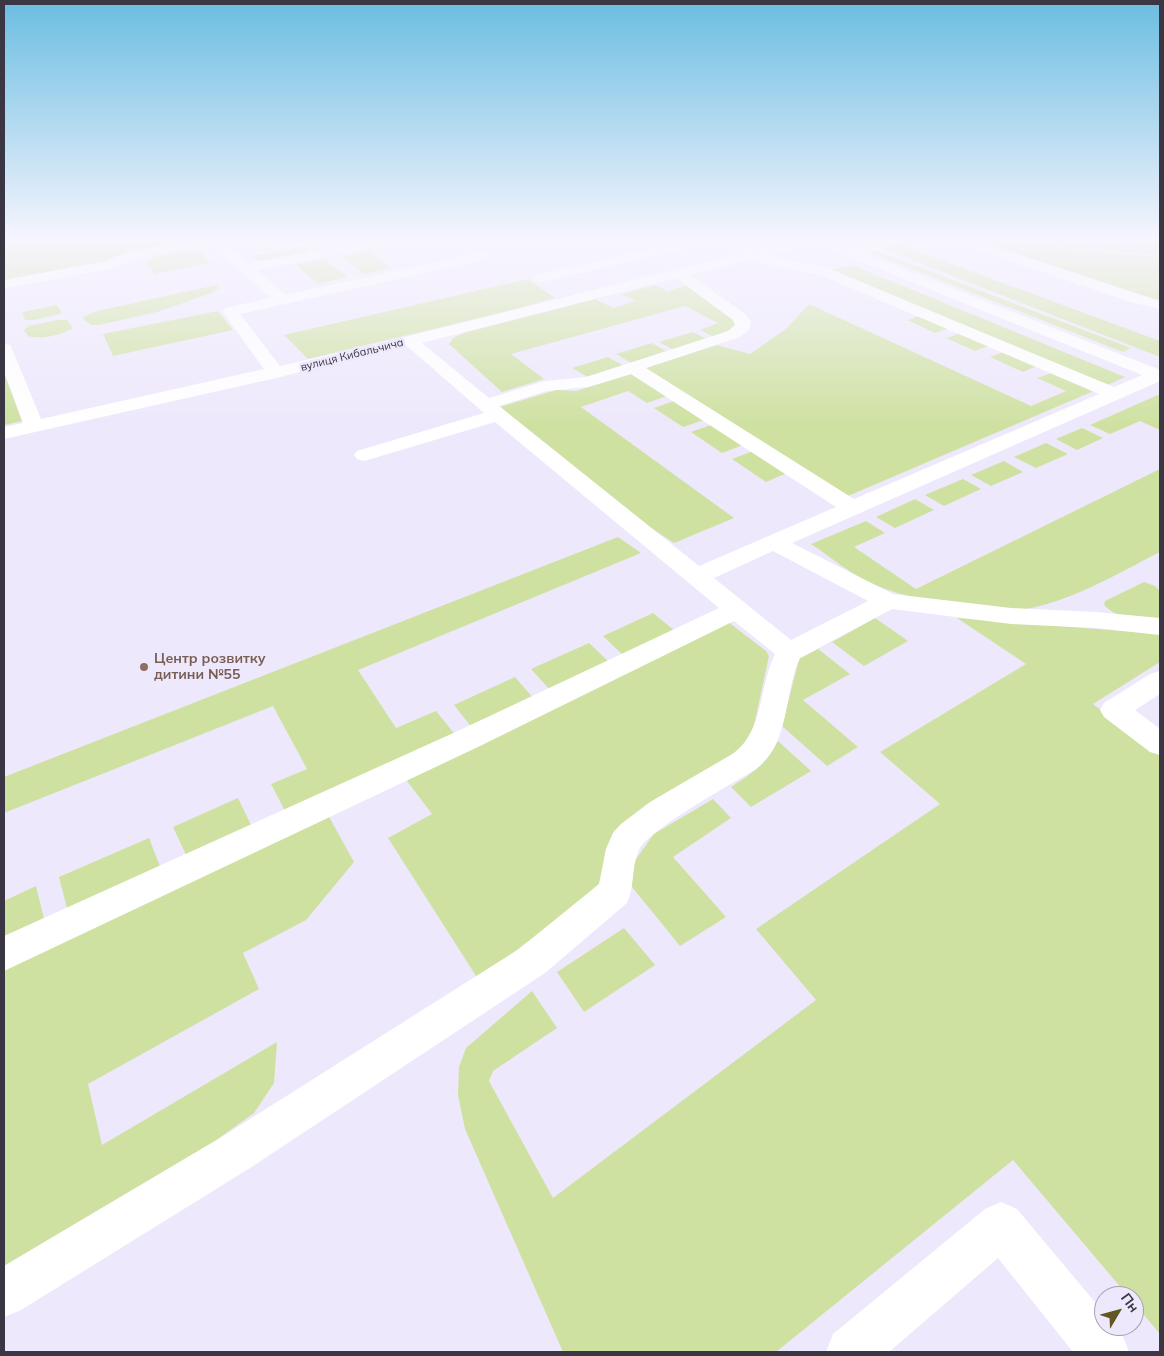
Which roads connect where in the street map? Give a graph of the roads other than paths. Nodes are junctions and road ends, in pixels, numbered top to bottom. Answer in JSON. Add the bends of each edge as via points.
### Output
{"nodes":[{"id":1,"x":271,"y":302,"type":"edge"},
{"id":2,"x":563,"y":302,"type":"edge"},
{"id":3,"x":719,"y":302,"type":"edge"},
{"id":4,"x":896,"y":302,"type":"edge"},
{"id":5,"x":976,"y":302,"type":"edge"},
{"id":6,"x":410,"y":341,"type":"junction"},
{"id":7,"x":4,"y":349,"type":"edge"},
{"id":8,"x":632,"y":367,"type":"junction"},
{"id":9,"x":276,"y":373,"type":"junction"},
{"id":10,"x":1158,"y":375,"type":"edge"},
{"id":11,"x":1112,"y":394,"type":"junction"},
{"id":12,"x":492,"y":410,"type":"junction"},
{"id":13,"x":34,"y":426,"type":"junction"},
{"id":14,"x":4,"y":433,"type":"edge"},
{"id":15,"x":364,"y":455,"type":"dead end"},
{"id":16,"x":852,"y":507,"type":"junction"},
{"id":17,"x":773,"y":542,"type":"junction"},
{"id":18,"x":697,"y":576,"type":"junction"},
{"id":19,"x":888,"y":601,"type":"junction"},
{"id":20,"x":738,"y":609,"type":"junction"},
{"id":21,"x":1160,"y":627,"type":"edge"},
{"id":22,"x":790,"y":652,"type":"junction"},
{"id":23,"x":1160,"y":681,"type":"edge"},
{"id":24,"x":1160,"y":744,"type":"edge"},
{"id":25,"x":4,"y":954,"type":"edge"},
{"id":26,"x":4,"y":1293,"type":"edge"},
{"id":27,"x":851,"y":1352,"type":"edge"},
{"id":28,"x":1104,"y":1352,"type":"edge"}],
"edges":[{"from":1,"to":9,"type":"street","via":[[230,311]]},
{"from":2,"to":6,"type":"street","name":"вулиця Кибальчича"},
{"from":3,"to":8,"type":"street","via":[[743,322],[734,334]]},
{"from":4,"to":11,"type":"street"},
{"from":5,"to":10,"type":"street"},
{"from":6,"to":9,"type":"street","name":"вулиця Кибальчича"},
{"from":6,"to":12,"type":"street"},
{"from":7,"to":13,"type":"street"},
{"from":8,"to":12,"type":"street","via":[[588,382],[545,386]]},
{"from":8,"to":16,"type":"street"},
{"from":9,"to":13,"type":"street","name":"вулиця Кибальчича"},
{"from":10,"to":11,"type":"street"},
{"from":11,"to":16,"type":"street"},
{"from":12,"to":15,"type":"street"},
{"from":12,"to":18,"type":"street"},
{"from":13,"to":14,"type":"street","name":"вулиця Кибальчича"},
{"from":16,"to":17,"type":"street"},
{"from":17,"to":18,"type":"street"},
{"from":17,"to":19,"type":"street"},
{"from":18,"to":20,"type":"street"},
{"from":19,"to":21,"type":"street","via":[[1011,616],[1087,619]]},
{"from":19,"to":22,"type":"street"},
{"from":20,"to":22,"type":"street"},
{"from":20,"to":25,"type":"street","via":[[470,738]]},
{"from":22,"to":26,"type":"street","via":[[757,750],[732,770],[641,825],[626,842],[615,892],[532,961],[235,1153]]},
{"from":23,"to":24,"type":"street","via":[[1114,710]]},
{"from":27,"to":28,"type":"street","via":[[1002,1225]]}]}
